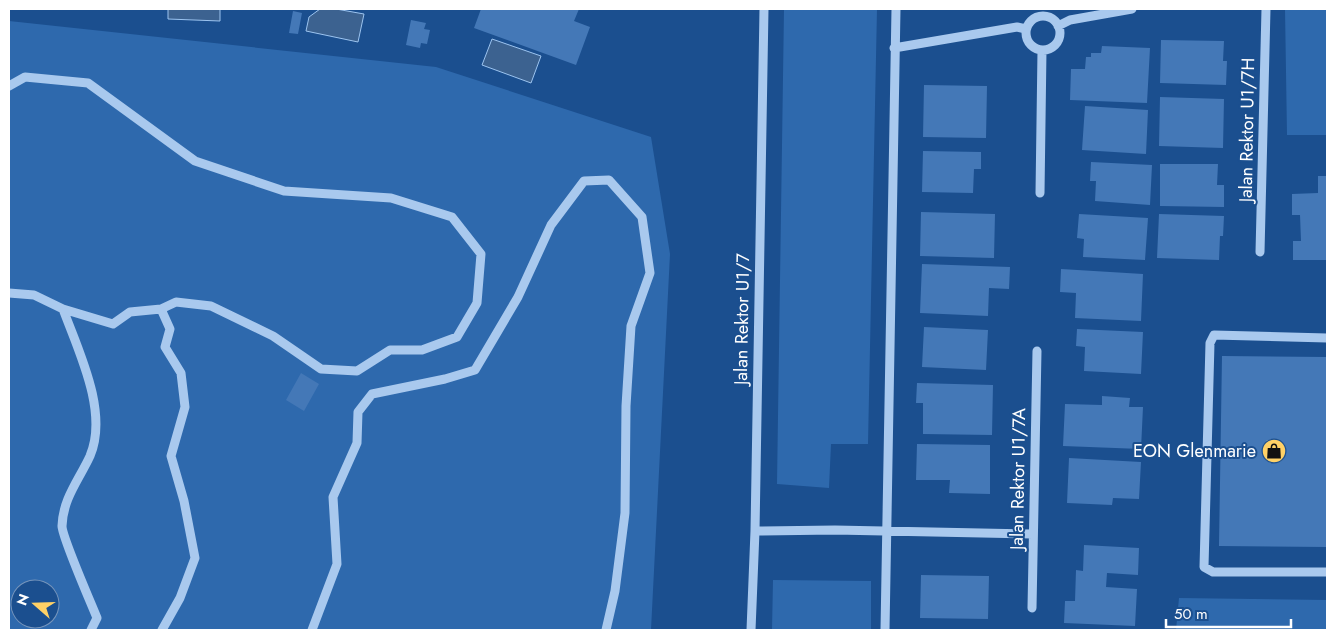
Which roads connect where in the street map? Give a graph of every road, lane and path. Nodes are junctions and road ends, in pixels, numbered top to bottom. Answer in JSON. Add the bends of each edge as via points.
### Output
{"nodes":[{"id":1,"x":764,"y":9,"type":"edge"},
{"id":2,"x":896,"y":9,"type":"edge"},
{"id":3,"x":1132,"y":9,"type":"edge"},
{"id":4,"x":1261,"y":9,"type":"edge"},
{"id":5,"x":1267,"y":9,"type":"edge"},
{"id":6,"x":1058,"y":26,"type":"junction"},
{"id":7,"x":1026,"y":29,"type":"junction"},
{"id":8,"x":894,"y":48,"type":"junction"},
{"id":9,"x":1042,"y":50,"type":"junction"},
{"id":10,"x":9,"y":86,"type":"edge"},
{"id":11,"x":1040,"y":193,"type":"dead end"},
{"id":12,"x":1260,"y":252,"type":"dead end"},
{"id":13,"x":9,"y":293,"type":"edge"},
{"id":14,"x":63,"y":309,"type":"junction"},
{"id":15,"x":161,"y":309,"type":"junction"},
{"id":16,"x":1327,"y":338,"type":"edge"},
{"id":17,"x":1036,"y":351,"type":"dead end"},
{"id":18,"x":755,"y":531,"type":"junction"},
{"id":19,"x":886,"y":531,"type":"junction"},
{"id":20,"x":1033,"y":534,"type":"junction"},
{"id":21,"x":1327,"y":572,"type":"edge"},
{"id":22,"x":1032,"y":608,"type":"dead end"},
{"id":23,"x":91,"y":630,"type":"edge"},
{"id":24,"x":162,"y":630,"type":"edge"},
{"id":25,"x":312,"y":630,"type":"edge"},
{"id":26,"x":606,"y":630,"type":"edge"},
{"id":27,"x":751,"y":630,"type":"edge"},
{"id":28,"x":885,"y":630,"type":"edge"}],
"edges":[{"from":1,"to":18,"type":"street","name":"Jalan Rektor U1/7"},
{"from":2,"to":8,"type":"street"},
{"from":3,"to":6,"type":"street","via":[[1070,20]]},
{"from":4,"to":5,"type":"street"},
{"from":5,"to":12,"type":"street","name":"Jalan Rektor U1/7H"},
{"from":6,"to":7,"type":"street","via":[[1051,18],[1041,16],[1031,20]]},
{"from":6,"to":9,"type":"street","via":[[1057,42]]},
{"from":7,"to":8,"type":"street","via":[[1017,27]]},
{"from":7,"to":9,"type":"street","via":[[1029,44]]},
{"from":8,"to":19,"type":"street"},
{"from":9,"to":11,"type":"street"},
{"from":10,"to":15,"type":"street","via":[[25,77],[88,83],[195,161],[284,191],[390,198],[443,214],[452,217],[481,254],[477,303],[457,337],[422,350],[390,350],[357,371],[321,369],[273,336],[211,306],[176,302]]},
{"from":13,"to":14,"type":"street","via":[[34,295]]},
{"from":14,"to":15,"type":"street","via":[[113,324],[130,312]]},
{"from":14,"to":23,"type":"street","via":[[97,412],[91,454],[66,498],[62,528],[97,618]]},
{"from":15,"to":24,"type":"street","via":[[170,329],[166,347],[181,373],[184,407],[171,456],[195,558],[180,598]]},
{"from":16,"to":21,"type":"street","via":[[1214,336],[1210,343],[1204,567],[1213,572]]},
{"from":17,"to":20,"type":"street","name":"Jalan Rektor U1/7A"},
{"from":18,"to":19,"type":"street"},
{"from":18,"to":27,"type":"street","name":"Jalan Rektor U1/7"},
{"from":19,"to":20,"type":"street"},
{"from":19,"to":28,"type":"street"},
{"from":20,"to":22,"type":"street","name":"Jalan Rektor U1/7A"},
{"from":25,"to":26,"type":"street","via":[[337,564],[332,498],[357,443],[358,412],[372,394],[475,370],[518,297],[550,225],[584,181],[609,180],[642,217],[650,272],[631,326],[625,513],[615,591]]}]}
